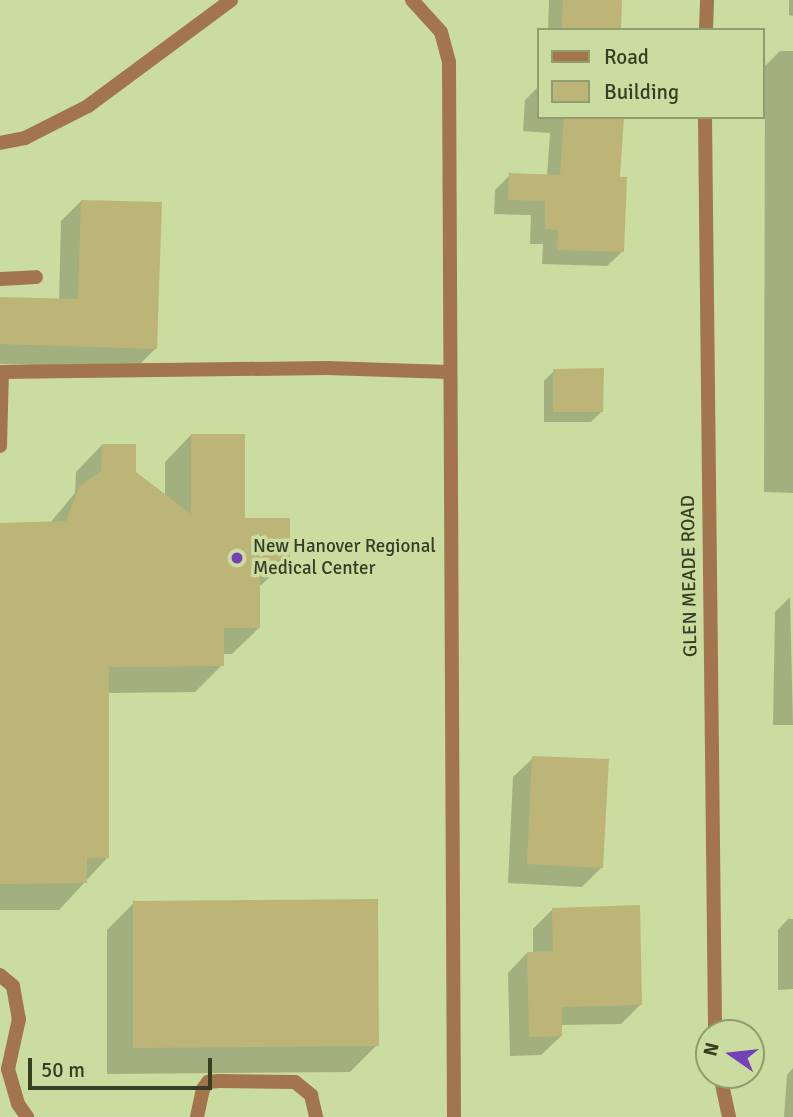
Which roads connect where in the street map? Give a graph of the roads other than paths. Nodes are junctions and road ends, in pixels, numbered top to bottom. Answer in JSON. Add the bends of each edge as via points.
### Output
{"nodes":[{"id":1,"x":231,"y":0,"type":"edge"},
{"id":2,"x":412,"y":0,"type":"edge"},
{"id":3,"x":706,"y":0,"type":"edge"},
{"id":4,"x":706,"y":28,"type":"edge"},
{"id":5,"x":705,"y":119,"type":"edge"},
{"id":6,"x":0,"y":143,"type":"edge"},
{"id":7,"x":36,"y":277,"type":"dead end"},
{"id":8,"x":0,"y":279,"type":"edge"},
{"id":9,"x":1,"y":372,"type":"edge"},
{"id":10,"x":449,"y":372,"type":"junction"},
{"id":11,"x":0,"y":446,"type":"edge"},
{"id":12,"x":0,"y":975,"type":"edge"},
{"id":13,"x":715,"y":1019,"type":"edge"},
{"id":14,"x":4,"y":1071,"type":"edge"},
{"id":15,"x":723,"y":1089,"type":"edge"},
{"id":16,"x":27,"y":1117,"type":"edge"},
{"id":17,"x":197,"y":1117,"type":"edge"},
{"id":18,"x":316,"y":1117,"type":"edge"},
{"id":19,"x":454,"y":1117,"type":"edge"},
{"id":20,"x":729,"y":1117,"type":"edge"}],
"edges":[{"from":1,"to":6,"type":"street","via":[[88,106],[26,138]]},
{"from":2,"to":10,"type":"street","via":[[441,32],[449,62]]},
{"from":3,"to":4,"type":"street"},
{"from":5,"to":13,"type":"street","name":"GLEN MEADE ROAD"},
{"from":7,"to":8,"type":"street"},
{"from":9,"to":10,"type":"street","via":[[327,368]]},
{"from":9,"to":11,"type":"street"},
{"from":10,"to":19,"type":"street"},
{"from":12,"to":14,"type":"street","via":[[13,986],[19,1019]]},
{"from":14,"to":16,"type":"street"},
{"from":15,"to":20,"type":"street"},
{"from":17,"to":18,"type":"street","via":[[203,1090],[208,1082],[219,1081],[295,1082],[312,1095]]}]}
